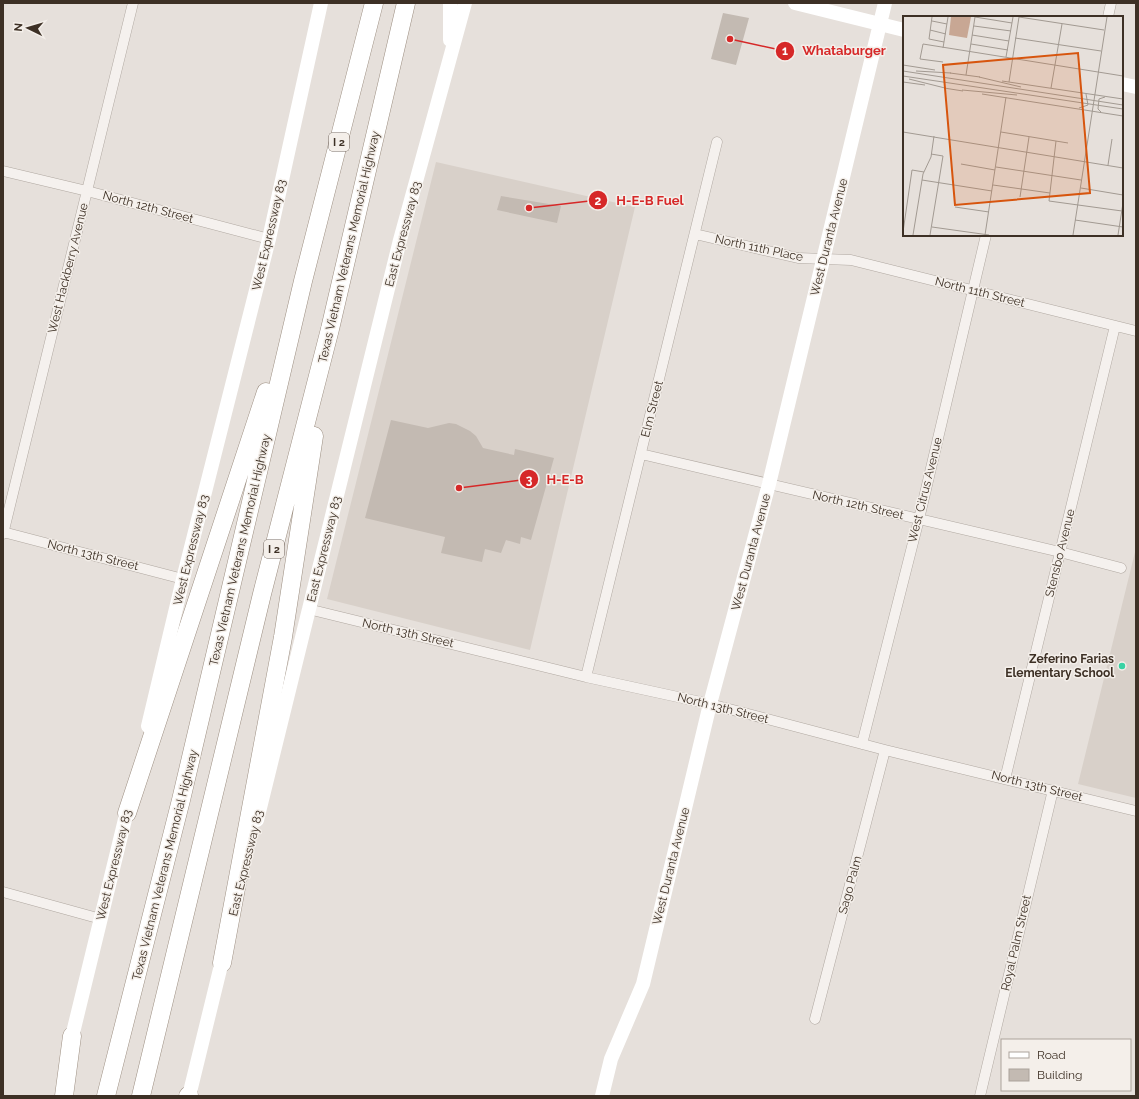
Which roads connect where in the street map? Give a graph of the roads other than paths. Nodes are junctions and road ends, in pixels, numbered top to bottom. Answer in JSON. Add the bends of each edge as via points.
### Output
{"nodes":[{"id":1,"x":133,"y":3,"type":"edge"},
{"id":2,"x":321,"y":3,"type":"edge"},
{"id":3,"x":374,"y":3,"type":"edge"},
{"id":4,"x":406,"y":3,"type":"edge"},
{"id":5,"x":450,"y":3,"type":"edge"},
{"id":6,"x":465,"y":3,"type":"edge"},
{"id":7,"x":795,"y":3,"type":"edge"},
{"id":8,"x":885,"y":3,"type":"edge"},
{"id":9,"x":1111,"y":3,"type":"edge"},
{"id":10,"x":1108,"y":16,"type":"edge"},
{"id":11,"x":880,"y":24,"type":"junction"},
{"id":12,"x":903,"y":30,"type":"edge"},
{"id":13,"x":451,"y":58,"type":"junction"},
{"id":14,"x":1123,"y":84,"type":"edge"},
{"id":15,"x":1136,"y":87,"type":"edge"},
{"id":16,"x":717,"y":142,"type":"dead end"},
{"id":17,"x":3,"y":171,"type":"edge"},
{"id":18,"x":88,"y":191,"type":"junction"},
{"id":19,"x":695,"y":234,"type":"junction"},
{"id":20,"x":986,"y":236,"type":"edge"},
{"id":21,"x":269,"y":239,"type":"junction"},
{"id":22,"x":824,"y":258,"type":"junction"},
{"id":23,"x":303,"y":281,"type":"junction"},
{"id":24,"x":973,"y":290,"type":"junction"},
{"id":25,"x":1115,"y":326,"type":"junction"},
{"id":26,"x":330,"y":329,"type":"junction"},
{"id":27,"x":1136,"y":331,"type":"edge"},
{"id":28,"x":641,"y":454,"type":"junction"},
{"id":29,"x":769,"y":484,"type":"junction"},
{"id":30,"x":919,"y":519,"type":"junction"},
{"id":31,"x":3,"y":533,"type":"edge"},
{"id":32,"x":1060,"y":552,"type":"junction"},
{"id":33,"x":1121,"y":568,"type":"dead end"},
{"id":34,"x":183,"y":578,"type":"junction"},
{"id":35,"x":308,"y":609,"type":"junction"},
{"id":36,"x":586,"y":676,"type":"junction"},
{"id":37,"x":710,"y":704,"type":"junction"},
{"id":38,"x":862,"y":744,"type":"junction"},
{"id":39,"x":885,"y":750,"type":"junction"},
{"id":40,"x":1005,"y":779,"type":"junction"},
{"id":41,"x":1053,"y":790,"type":"junction"},
{"id":42,"x":1136,"y":811,"type":"edge"},
{"id":43,"x":127,"y":813,"type":"junction"},
{"id":44,"x":3,"y":892,"type":"edge"},
{"id":45,"x":101,"y":919,"type":"junction"},
{"id":46,"x":222,"y":963,"type":"junction"},
{"id":47,"x":815,"y":1019,"type":"dead end"},
{"id":48,"x":72,"y":1036,"type":"junction"},
{"id":49,"x":58,"y":1096,"type":"edge"},
{"id":50,"x":64,"y":1096,"type":"edge"},
{"id":51,"x":106,"y":1096,"type":"edge"},
{"id":52,"x":141,"y":1096,"type":"edge"},
{"id":53,"x":189,"y":1096,"type":"edge"},
{"id":54,"x":602,"y":1096,"type":"edge"},
{"id":55,"x":980,"y":1096,"type":"edge"}],
"edges":[{"from":1,"to":18,"type":"street","name":"West Hackberry Avenue"},
{"from":2,"to":21,"type":"main road","name":"West Expressway 83"},
{"from":3,"to":23,"type":"highway","name":"Texas Vietnam Veterans Memorial Highway","number":"I 2"},
{"from":4,"to":26,"type":"highway","name":"Texas Vietnam Veterans Memorial Highway","number":"I 2"},
{"from":5,"to":13,"type":"main road"},
{"from":6,"to":13,"type":"main road","name":"East Expressway 83"},
{"from":7,"to":11,"type":"main road"},
{"from":8,"to":11,"type":"main road","name":"West Duranta Avenue"},
{"from":9,"to":10,"type":"street"},
{"from":11,"to":12,"type":"main road"},
{"from":11,"to":22,"type":"main road","name":"West Duranta Avenue"},
{"from":13,"to":35,"type":"main road","name":"East Expressway 83","via":[[400,240]]},
{"from":14,"to":15,"type":"main road"},
{"from":16,"to":19,"type":"street","name":"Elm Street"},
{"from":17,"to":18,"type":"street","name":"North 12th Street"},
{"from":18,"to":21,"type":"street","name":"North 12th Street"},
{"from":18,"to":31,"type":"street","name":"West Hackberry Avenue"},
{"from":19,"to":22,"type":"street","name":"North 11th Place","via":[[798,258]]},
{"from":19,"to":28,"type":"street","name":"Elm Street"},
{"from":20,"to":24,"type":"street","name":"West Citrus Avenue"},
{"from":21,"to":34,"type":"main road","name":"West Expressway 83"},
{"from":22,"to":24,"type":"street","name":"North 11th Street","via":[[851,260]]},
{"from":22,"to":29,"type":"main road","name":"West Duranta Avenue"},
{"from":23,"to":43,"type":"highway"},
{"from":23,"to":51,"type":"highway","name":"Texas Vietnam Veterans Memorial Highway","number":"I 2","via":[[182,800]]},
{"from":24,"to":25,"type":"street","name":"North 11th Street"},
{"from":24,"to":30,"type":"street","name":"West Citrus Avenue"},
{"from":25,"to":27,"type":"street","name":"North 11th Street"},
{"from":25,"to":32,"type":"street","name":"Stensbo Avenue"},
{"from":26,"to":46,"type":"highway","via":[[283,637]]},
{"from":26,"to":52,"type":"highway","name":"Texas Vietnam Veterans Memorial Highway","number":"I 2","via":[[260,602]]},
{"from":28,"to":29,"type":"street","name":"North 12th Street"},
{"from":28,"to":36,"type":"street","name":"Elm Street"},
{"from":29,"to":30,"type":"street","name":"North 12th Street"},
{"from":29,"to":37,"type":"main road","name":"West Duranta Avenue"},
{"from":30,"to":32,"type":"street","name":"North 12th Street"},
{"from":30,"to":38,"type":"street","name":"West Citrus Avenue"},
{"from":31,"to":34,"type":"street","name":"North 13th Street"},
{"from":32,"to":33,"type":"street","name":"North 12th Street"},
{"from":32,"to":40,"type":"street","name":"Stensbo Avenue"},
{"from":34,"to":43,"type":"main road","name":"West Expressway 83"},
{"from":35,"to":36,"type":"street","name":"North 13th Street"},
{"from":35,"to":46,"type":"main road","name":"East Expressway 83"},
{"from":36,"to":37,"type":"street","name":"North 13th Street"},
{"from":37,"to":38,"type":"street","name":"North 13th Street"},
{"from":37,"to":54,"type":"main road","name":"West Duranta Avenue","via":[[642,984],[611,1059]]},
{"from":38,"to":39,"type":"street","name":"North 13th Street"},
{"from":39,"to":40,"type":"street","name":"North 13th Street"},
{"from":39,"to":47,"type":"street","name":"Sago Palm"},
{"from":40,"to":41,"type":"street","name":"North 13th Street"},
{"from":41,"to":42,"type":"street","name":"North 13th Street"},
{"from":41,"to":55,"type":"street","name":"Royal Palm Street"},
{"from":43,"to":45,"type":"main road","name":"West Expressway 83"},
{"from":44,"to":45,"type":"street"},
{"from":45,"to":48,"type":"main road","name":"West Expressway 83"},
{"from":46,"to":53,"type":"main road","name":"East Expressway 83"},
{"from":48,"to":49,"type":"main road","name":"West Expressway 83"},
{"from":48,"to":50,"type":"highway"}]}
